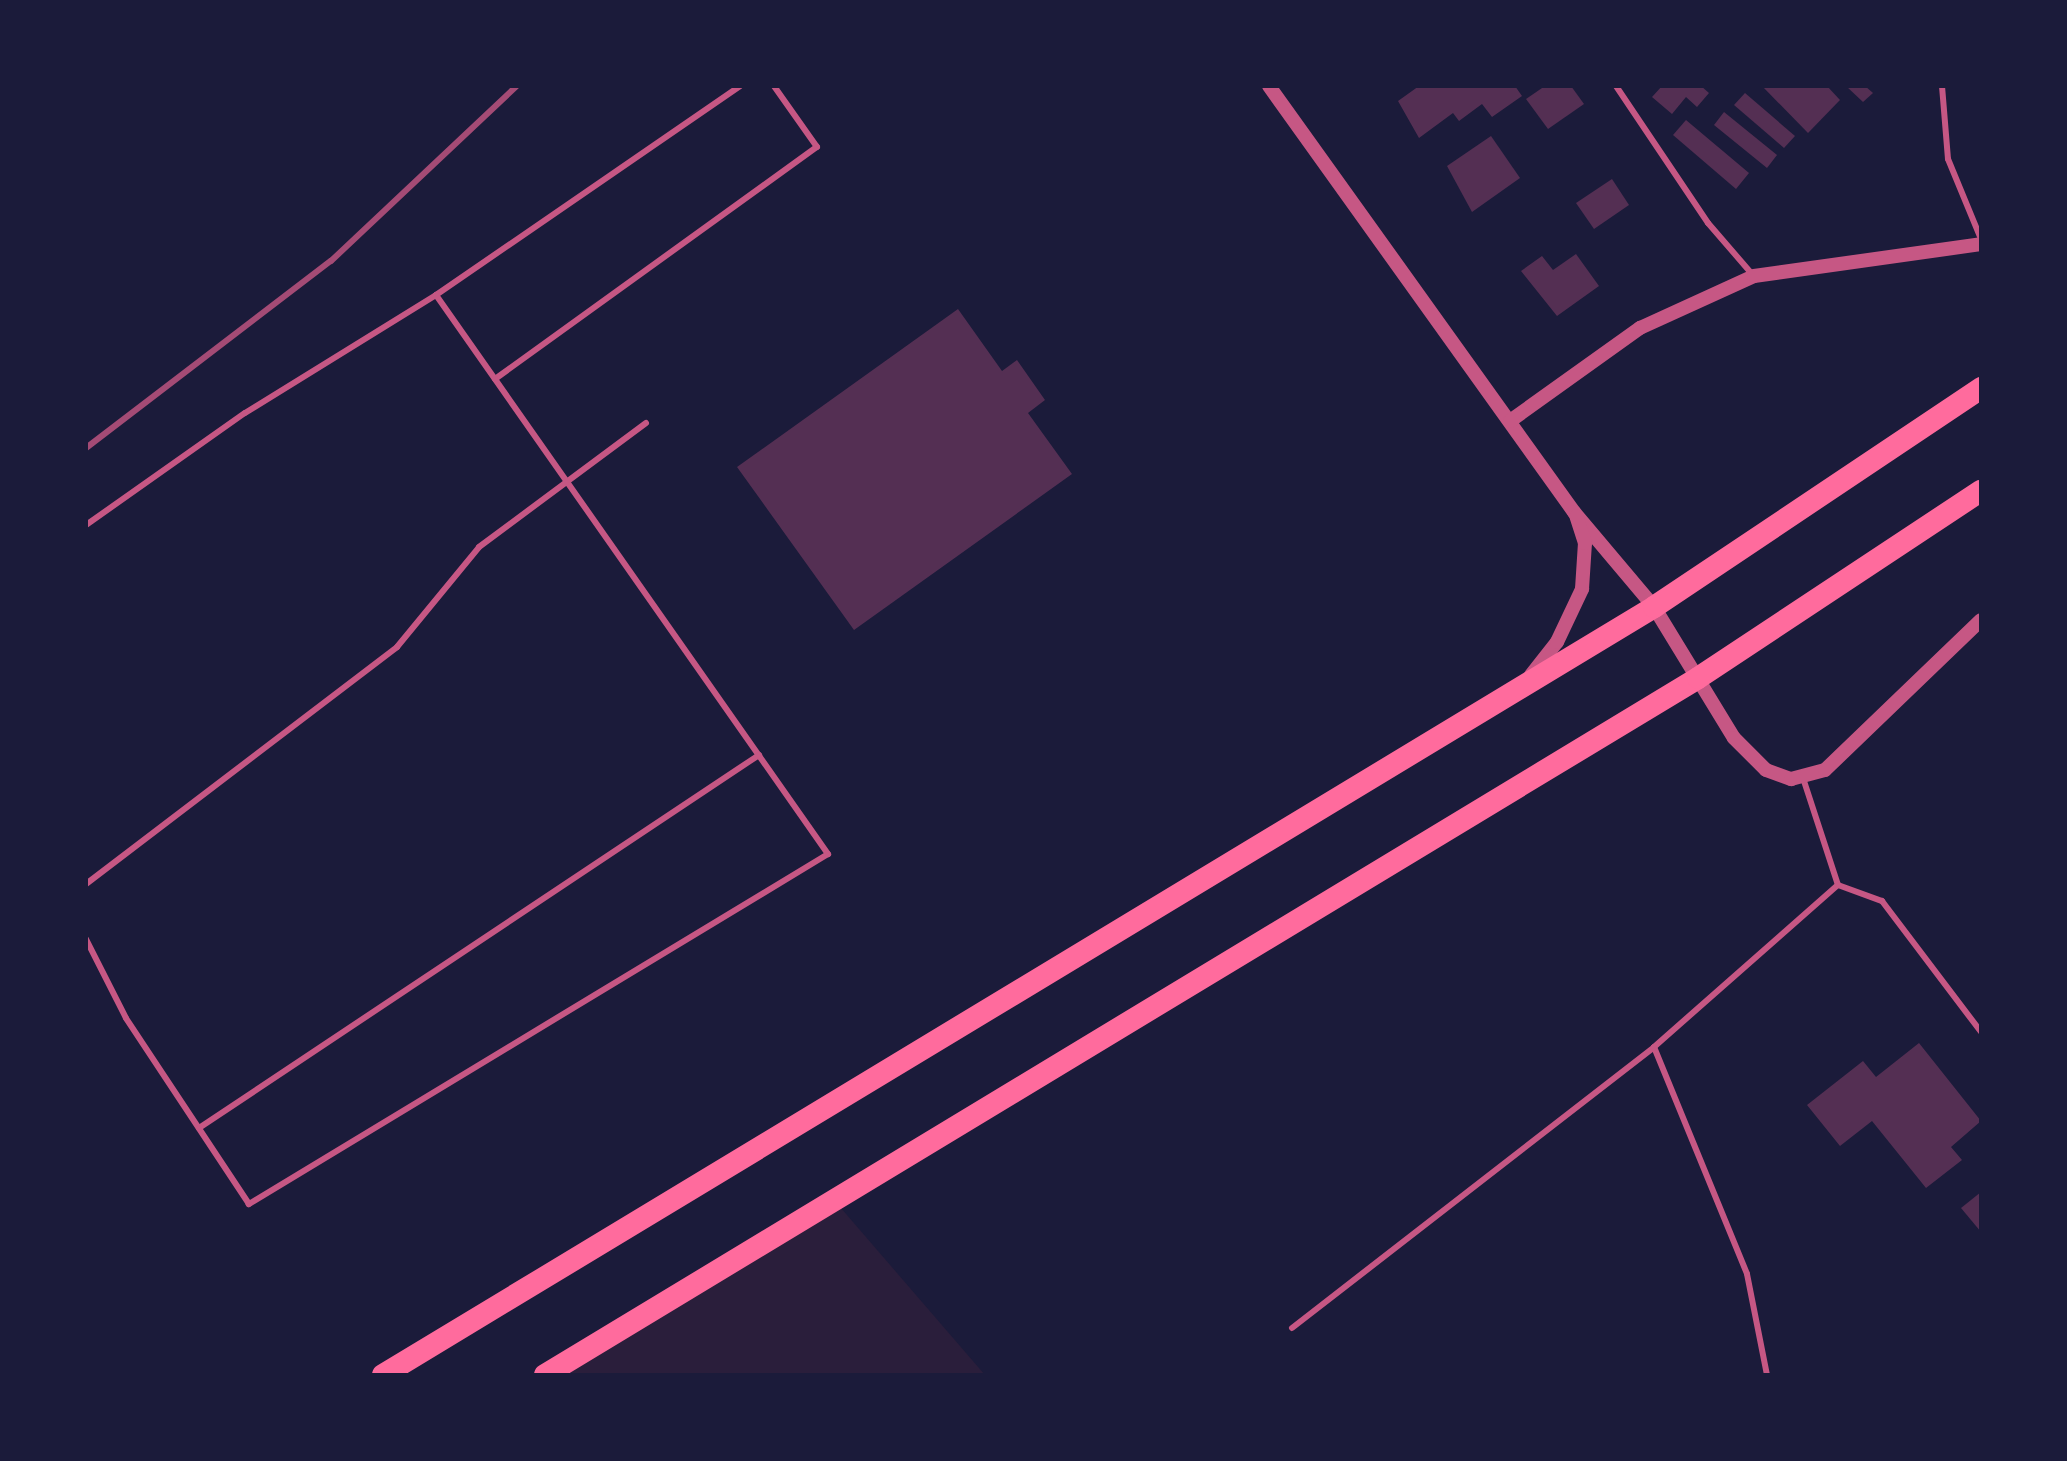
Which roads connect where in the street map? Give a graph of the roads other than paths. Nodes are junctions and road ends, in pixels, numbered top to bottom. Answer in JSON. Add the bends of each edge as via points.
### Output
{"nodes":[{"id":1,"x":740,"y":86,"type":"edge"},
{"id":2,"x":774,"y":86,"type":"edge"},
{"id":3,"x":1269,"y":86,"type":"edge"},
{"id":4,"x":1616,"y":86,"type":"edge"},
{"id":5,"x":1942,"y":86,"type":"edge"},
{"id":6,"x":1981,"y":241,"type":"edge"},
{"id":7,"x":1754,"y":276,"type":"junction"},
{"id":8,"x":436,"y":295,"type":"junction"},
{"id":9,"x":495,"y":379,"type":"junction"},
{"id":10,"x":1981,"y":388,"type":"edge"},
{"id":11,"x":1510,"y":421,"type":"junction"},
{"id":12,"x":646,"y":423,"type":"dead end"},
{"id":13,"x":568,"y":481,"type":"junction"},
{"id":14,"x":1981,"y":491,"type":"edge"},
{"id":15,"x":1574,"y":512,"type":"junction"},
{"id":16,"x":86,"y":525,"type":"edge"},
{"id":17,"x":1654,"y":607,"type":"junction"},
{"id":18,"x":1981,"y":620,"type":"edge"},
{"id":19,"x":1698,"y":678,"type":"junction"},
{"id":20,"x":1515,"y":693,"type":"junction"},
{"id":21,"x":759,"y":755,"type":"junction"},
{"id":22,"x":1803,"y":778,"type":"junction"},
{"id":23,"x":86,"y":884,"type":"edge"},
{"id":24,"x":1838,"y":885,"type":"junction"},
{"id":25,"x":86,"y":939,"type":"edge"},
{"id":26,"x":1981,"y":1032,"type":"edge"},
{"id":27,"x":1654,"y":1047,"type":"junction"},
{"id":28,"x":199,"y":1128,"type":"junction"},
{"id":29,"x":1292,"y":1328,"type":"dead end"},
{"id":30,"x":383,"y":1375,"type":"edge"},
{"id":31,"x":545,"y":1375,"type":"edge"},
{"id":32,"x":1767,"y":1375,"type":"edge"}],
"edges":[{"from":1,"to":8,"type":"lane"},
{"from":2,"to":9,"type":"lane","via":[[817,147]]},
{"from":3,"to":11,"type":"street"},
{"from":4,"to":7,"type":"lane","via":[[1708,223]]},
{"from":5,"to":6,"type":"lane","via":[[1948,159]]},
{"from":6,"to":7,"type":"street"},
{"from":7,"to":11,"type":"street","via":[[1640,328]]},
{"from":8,"to":9,"type":"lane"},
{"from":8,"to":16,"type":"lane","via":[[245,413]]},
{"from":9,"to":13,"type":"lane"},
{"from":10,"to":17,"type":"highway"},
{"from":11,"to":15,"type":"street"},
{"from":12,"to":13,"type":"lane"},
{"from":13,"to":21,"type":"lane"},
{"from":13,"to":23,"type":"lane","via":[[479,547],[397,647]]},
{"from":14,"to":19,"type":"highway"},
{"from":15,"to":17,"type":"street"},
{"from":15,"to":20,"type":"street","via":[[1585,543],[1582,589],[1557,642]]},
{"from":17,"to":19,"type":"street"},
{"from":17,"to":20,"type":"highway"},
{"from":18,"to":22,"type":"street","via":[[1835,762]]},
{"from":19,"to":22,"type":"street","via":[[1756,761]]},
{"from":19,"to":31,"type":"highway"},
{"from":20,"to":30,"type":"highway"},
{"from":21,"to":28,"type":"lane"},
{"from":21,"to":28,"type":"lane","via":[[828,854],[249,1204]]},
{"from":22,"to":24,"type":"lane"},
{"from":24,"to":26,"type":"lane","via":[[1882,901]]},
{"from":24,"to":27,"type":"lane"},
{"from":25,"to":28,"type":"lane"},
{"from":27,"to":29,"type":"lane"},
{"from":27,"to":32,"type":"lane","via":[[1747,1274]]}]}
